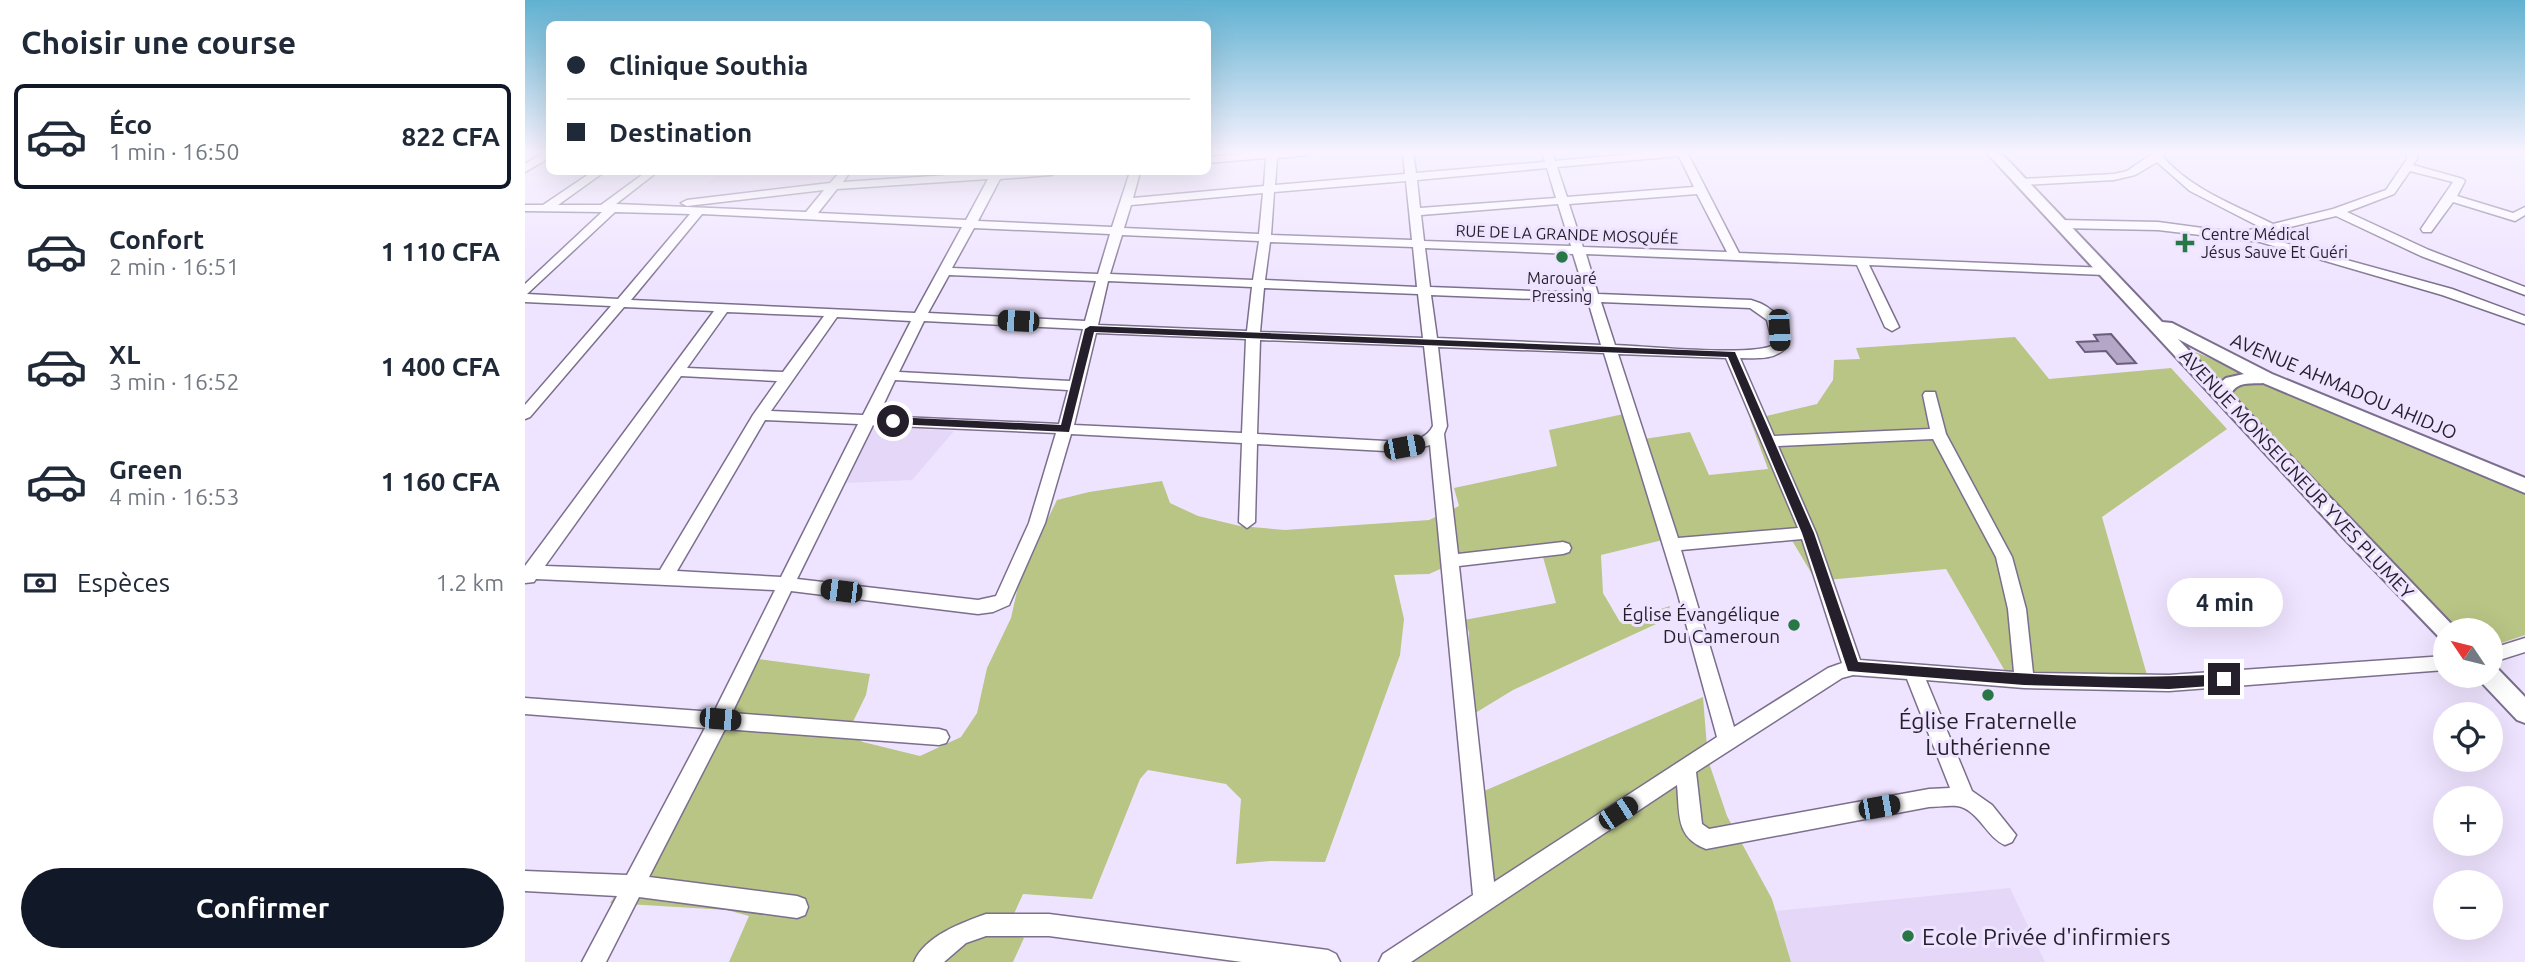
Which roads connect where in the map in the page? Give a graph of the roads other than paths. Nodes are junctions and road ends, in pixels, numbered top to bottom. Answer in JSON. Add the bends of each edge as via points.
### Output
{"nodes":[{"id":1,"x":562,"y":197,"type":"edge"},
{"id":2,"x":621,"y":197,"type":"edge"},
{"id":3,"x":737,"y":197,"type":"edge"},
{"id":4,"x":824,"y":197,"type":"edge"},
{"id":5,"x":984,"y":197,"type":"edge"},
{"id":6,"x":1127,"y":197,"type":"edge"},
{"id":7,"x":1182,"y":197,"type":"edge"},
{"id":8,"x":1269,"y":197,"type":"edge"},
{"id":9,"x":1413,"y":197,"type":"edge"},
{"id":10,"x":1559,"y":197,"type":"edge"},
{"id":11,"x":1603,"y":197,"type":"edge"},
{"id":12,"x":1704,"y":197,"type":"edge"},
{"id":13,"x":2035,"y":197,"type":"edge"},
{"id":14,"x":2212,"y":197,"type":"edge"},
{"id":15,"x":2377,"y":197,"type":"edge"},
{"id":16,"x":2450,"y":198,"type":"joint"},
{"id":17,"x":1560,"y":200,"type":"junction"},
{"id":18,"x":1125,"y":202,"type":"junction"},
{"id":19,"x":547,"y":207,"type":"junction"},
{"id":20,"x":609,"y":207,"type":"junction"},
{"id":21,"x":525,"y":208,"type":"edge"},
{"id":22,"x":662,"y":209,"type":"junction"},
{"id":23,"x":2525,"y":210,"type":"edge"},
{"id":24,"x":699,"y":211,"type":"junction"},
{"id":25,"x":1415,"y":212,"type":"junction"},
{"id":26,"x":2337,"y":212,"type":"junction"},
{"id":27,"x":810,"y":216,"type":"junction"},
{"id":28,"x":970,"y":224,"type":"junction"},
{"id":29,"x":2060,"y":224,"type":"junction"},
{"id":30,"x":2270,"y":227,"type":"junction"},
{"id":31,"x":2427,"y":229,"type":"dead end"},
{"id":32,"x":1117,"y":232,"type":"junction"},
{"id":33,"x":2243,"y":235,"type":"junction"},
{"id":34,"x":1265,"y":238,"type":"junction"},
{"id":35,"x":1419,"y":244,"type":"junction"},
{"id":36,"x":1576,"y":250,"type":"junction"},
{"id":37,"x":1735,"y":257,"type":"junction"},
{"id":38,"x":1861,"y":261,"type":"junction"},
{"id":39,"x":944,"y":271,"type":"junction"},
{"id":40,"x":2104,"y":271,"type":"junction"},
{"id":41,"x":1104,"y":277,"type":"junction"},
{"id":42,"x":1258,"y":283,"type":"junction"},
{"id":43,"x":1424,"y":289,"type":"junction"},
{"id":44,"x":525,"y":291,"type":"edge"},
{"id":45,"x":2525,"y":291,"type":"edge"},
{"id":46,"x":1591,"y":297,"type":"junction"},
{"id":47,"x":525,"y":298,"type":"edge"},
{"id":48,"x":621,"y":303,"type":"junction"},
{"id":49,"x":724,"y":307,"type":"junction"},
{"id":50,"x":833,"y":313,"type":"junction"},
{"id":51,"x":920,"y":316,"type":"junction"},
{"id":52,"x":2150,"y":317,"type":"junction"},
{"id":53,"x":2525,"y":320,"type":"edge"},
{"id":54,"x":1091,"y":327,"type":"junction"},
{"id":55,"x":1892,"y":327,"type":"dead end"},
{"id":56,"x":1253,"y":334,"type":"junction"},
{"id":57,"x":1430,"y":341,"type":"junction"},
{"id":58,"x":1608,"y":348,"type":"junction"},
{"id":59,"x":1731,"y":354,"type":"junction"},
{"id":60,"x":677,"y":372,"type":"junction"},
{"id":61,"x":893,"y":376,"type":"junction"},
{"id":62,"x":788,"y":377,"type":"junction"},
{"id":63,"x":2266,"y":378,"type":"junction"},
{"id":64,"x":1076,"y":386,"type":"junction"},
{"id":65,"x":1930,"y":395,"type":"dead end"},
{"id":66,"x":2221,"y":396,"type":"junction"},
{"id":67,"x":525,"y":414,"type":"edge"},
{"id":68,"x":760,"y":415,"type":"junction"},
{"id":69,"x":868,"y":419,"type":"junction"},
{"id":70,"x":1065,"y":429,"type":"junction"},
{"id":71,"x":1938,"y":434,"type":"junction"},
{"id":72,"x":1437,"y":436,"type":"junction"},
{"id":73,"x":1250,"y":440,"type":"junction"},
{"id":74,"x":1768,"y":441,"type":"junction"},
{"id":75,"x":2525,"y":486,"type":"edge"},
{"id":76,"x":1247,"y":522,"type":"dead end"},
{"id":77,"x":1808,"y":533,"type":"junction"},
{"id":78,"x":1672,"y":545,"type":"junction"},
{"id":79,"x":1563,"y":548,"type":"dead end"},
{"id":80,"x":1451,"y":561,"type":"junction"},
{"id":81,"x":527,"y":576,"type":"edge"},
{"id":82,"x":665,"y":577,"type":"junction"},
{"id":83,"x":786,"y":584,"type":"junction"},
{"id":84,"x":2434,"y":618,"type":"edge"},
{"id":85,"x":2525,"y":645,"type":"edge"},
{"id":86,"x":2503,"y":652,"type":"edge"},
{"id":87,"x":2433,"y":664,"type":"edge"},
{"id":88,"x":1853,"y":667,"type":"junction"},
{"id":89,"x":1913,"y":670,"type":"junction"},
{"id":90,"x":2024,"y":680,"type":"junction"},
{"id":91,"x":2501,"y":688,"type":"edge"},
{"id":92,"x":525,"y":706,"type":"edge"},
{"id":93,"x":2525,"y":713,"type":"edge"},
{"id":94,"x":720,"y":719,"type":"junction"},
{"id":95,"x":939,"y":737,"type":"dead end"},
{"id":96,"x":1728,"y":741,"type":"junction"},
{"id":97,"x":1685,"y":769,"type":"junction"},
{"id":98,"x":1964,"y":797,"type":"junction"},
{"id":99,"x":2005,"y":835,"type":"dead end"},
{"id":100,"x":525,"y":881,"type":"edge"},
{"id":101,"x":634,"y":886,"type":"junction"},
{"id":102,"x":1485,"y":901,"type":"junction"},
{"id":103,"x":797,"y":907,"type":"dead end"},
{"id":104,"x":594,"y":962,"type":"edge"},
{"id":105,"x":926,"y":962,"type":"edge"},
{"id":106,"x":1328,"y":962,"type":"edge"},
{"id":107,"x":1391,"y":962,"type":"edge"}],
"edges":[{"from":1,"to":19,"type":"street"},
{"from":2,"to":20,"type":"street"},
{"from":3,"to":22,"type":"street"},
{"from":4,"to":27,"type":"street"},
{"from":5,"to":28,"type":"street"},
{"from":6,"to":18,"type":"street"},
{"from":7,"to":18,"type":"street"},
{"from":8,"to":34,"type":"street"},
{"from":9,"to":25,"type":"street"},
{"from":10,"to":17,"type":"street"},
{"from":11,"to":17,"type":"street"},
{"from":12,"to":37,"type":"street"},
{"from":13,"to":29,"type":"main road"},
{"from":14,"to":30,"type":"street"},
{"from":15,"to":26,"type":"street"},
{"from":16,"to":23,"type":"street","via":[[2515,217]]},
{"from":16,"to":31,"type":"street"},
{"from":17,"to":25,"type":"street"},
{"from":17,"to":36,"type":"street"},
{"from":18,"to":32,"type":"street"},
{"from":19,"to":20,"type":"street","name":"RUE DE LA GRANDE MOSQUÉE"},
{"from":19,"to":21,"type":"street","name":"RUE DE LA GRANDE MOSQUÉE"},
{"from":20,"to":22,"type":"street","name":"RUE DE LA GRANDE MOSQUÉE"},
{"from":20,"to":44,"type":"street"},
{"from":22,"to":24,"type":"street","name":"RUE DE LA GRANDE MOSQUÉE"},
{"from":24,"to":27,"type":"street","name":"RUE DE LA GRANDE MOSQUÉE"},
{"from":24,"to":48,"type":"street"},
{"from":25,"to":35,"type":"street"},
{"from":26,"to":30,"type":"street"},
{"from":26,"to":45,"type":"street","via":[[2425,253]]},
{"from":27,"to":28,"type":"street","name":"RUE DE LA GRANDE MOSQUÉE"},
{"from":28,"to":32,"type":"street","name":"RUE DE LA GRANDE MOSQUÉE"},
{"from":28,"to":39,"type":"street"},
{"from":29,"to":33,"type":"street","via":[[2158,226]]},
{"from":29,"to":40,"type":"main road"},
{"from":30,"to":33,"type":"street"},
{"from":32,"to":34,"type":"street","name":"RUE DE LA GRANDE MOSQUÉE"},
{"from":32,"to":41,"type":"street"},
{"from":33,"to":53,"type":"street","via":[[2447,292]]},
{"from":34,"to":35,"type":"street","name":"RUE DE LA GRANDE MOSQUÉE"},
{"from":34,"to":42,"type":"street"},
{"from":35,"to":36,"type":"street","name":"RUE DE LA GRANDE MOSQUÉE"},
{"from":35,"to":43,"type":"street"},
{"from":36,"to":37,"type":"street","name":"RUE DE LA GRANDE MOSQUÉE"},
{"from":36,"to":46,"type":"street"},
{"from":37,"to":38,"type":"street","name":"RUE DE LA GRANDE MOSQUÉE"},
{"from":38,"to":40,"type":"street","name":"RUE DE LA GRANDE MOSQUÉE"},
{"from":38,"to":55,"type":"street"},
{"from":39,"to":41,"type":"street"},
{"from":39,"to":51,"type":"street"},
{"from":40,"to":52,"type":"main road"},
{"from":41,"to":42,"type":"street"},
{"from":41,"to":54,"type":"street"},
{"from":42,"to":43,"type":"street"},
{"from":42,"to":56,"type":"street"},
{"from":43,"to":46,"type":"street"},
{"from":43,"to":57,"type":"street"},
{"from":46,"to":58,"type":"street"},
{"from":46,"to":59,"type":"street","via":[[1764,307],[1779,330],[1780,347],[1769,354]]},
{"from":47,"to":48,"type":"street"},
{"from":48,"to":49,"type":"street"},
{"from":48,"to":67,"type":"street"},
{"from":49,"to":50,"type":"street"},
{"from":49,"to":60,"type":"street"},
{"from":50,"to":51,"type":"street"},
{"from":50,"to":62,"type":"street"},
{"from":51,"to":54,"type":"street"},
{"from":51,"to":61,"type":"street"},
{"from":52,"to":63,"type":"main road","name":"AVENUE AHMADOU AHIDJO"},
{"from":52,"to":66,"type":"main road","name":"AVENUE MONSEIGNEUR YVES PLUMEY"},
{"from":54,"to":56,"type":"street"},
{"from":54,"to":64,"type":"street"},
{"from":56,"to":57,"type":"street"},
{"from":56,"to":73,"type":"street"},
{"from":57,"to":58,"type":"street"},
{"from":57,"to":72,"type":"street","via":[[1440,426]]},
{"from":58,"to":59,"type":"street"},
{"from":58,"to":78,"type":"street"},
{"from":59,"to":74,"type":"street"},
{"from":60,"to":62,"type":"street"},
{"from":60,"to":81,"type":"street"},
{"from":61,"to":64,"type":"street"},
{"from":61,"to":69,"type":"street"},
{"from":62,"to":68,"type":"street"},
{"from":63,"to":66,"type":"main road","via":[[2233,380]]},
{"from":63,"to":75,"type":"main road","name":"AVENUE AHMADOU AHIDJO"},
{"from":64,"to":70,"type":"street"},
{"from":65,"to":71,"type":"street"},
{"from":66,"to":84,"type":"main road","name":"AVENUE MONSEIGNEUR YVES PLUMEY"},
{"from":68,"to":69,"type":"street"},
{"from":68,"to":82,"type":"street"},
{"from":69,"to":70,"type":"street"},
{"from":69,"to":83,"type":"street"},
{"from":70,"to":73,"type":"street"},
{"from":70,"to":83,"type":"street","via":[[1037,523],[1003,600],[978,607]]},
{"from":71,"to":74,"type":"street"},
{"from":71,"to":90,"type":"street","via":[[2004,557],[2017,609]]},
{"from":72,"to":73,"type":"street","via":[[1404,447]]},
{"from":72,"to":80,"type":"street"},
{"from":73,"to":76,"type":"street"},
{"from":74,"to":77,"type":"street"},
{"from":77,"to":78,"type":"street"},
{"from":77,"to":88,"type":"street"},
{"from":78,"to":96,"type":"street"},
{"from":79,"to":80,"type":"street"},
{"from":80,"to":102,"type":"street"},
{"from":81,"to":82,"type":"street"},
{"from":82,"to":83,"type":"street"},
{"from":83,"to":94,"type":"street"},
{"from":85,"to":86,"type":"street"},
{"from":87,"to":90,"type":"street","via":[[2169,683]]},
{"from":88,"to":89,"type":"street"},
{"from":88,"to":96,"type":"street"},
{"from":89,"to":90,"type":"street"},
{"from":89,"to":98,"type":"street"},
{"from":91,"to":93,"type":"main road"},
{"from":92,"to":94,"type":"street"},
{"from":94,"to":95,"type":"street"},
{"from":94,"to":101,"type":"street"},
{"from":96,"to":97,"type":"street"},
{"from":97,"to":98,"type":"street","via":[[1692,829],[1706,839],[1929,798]]},
{"from":97,"to":102,"type":"street"},
{"from":98,"to":99,"type":"street"},
{"from":100,"to":101,"type":"street"},
{"from":101,"to":103,"type":"street"},
{"from":101,"to":104,"type":"street"},
{"from":102,"to":107,"type":"street"},
{"from":105,"to":106,"type":"street","via":[[958,936],[986,925],[1049,925]]}]}
